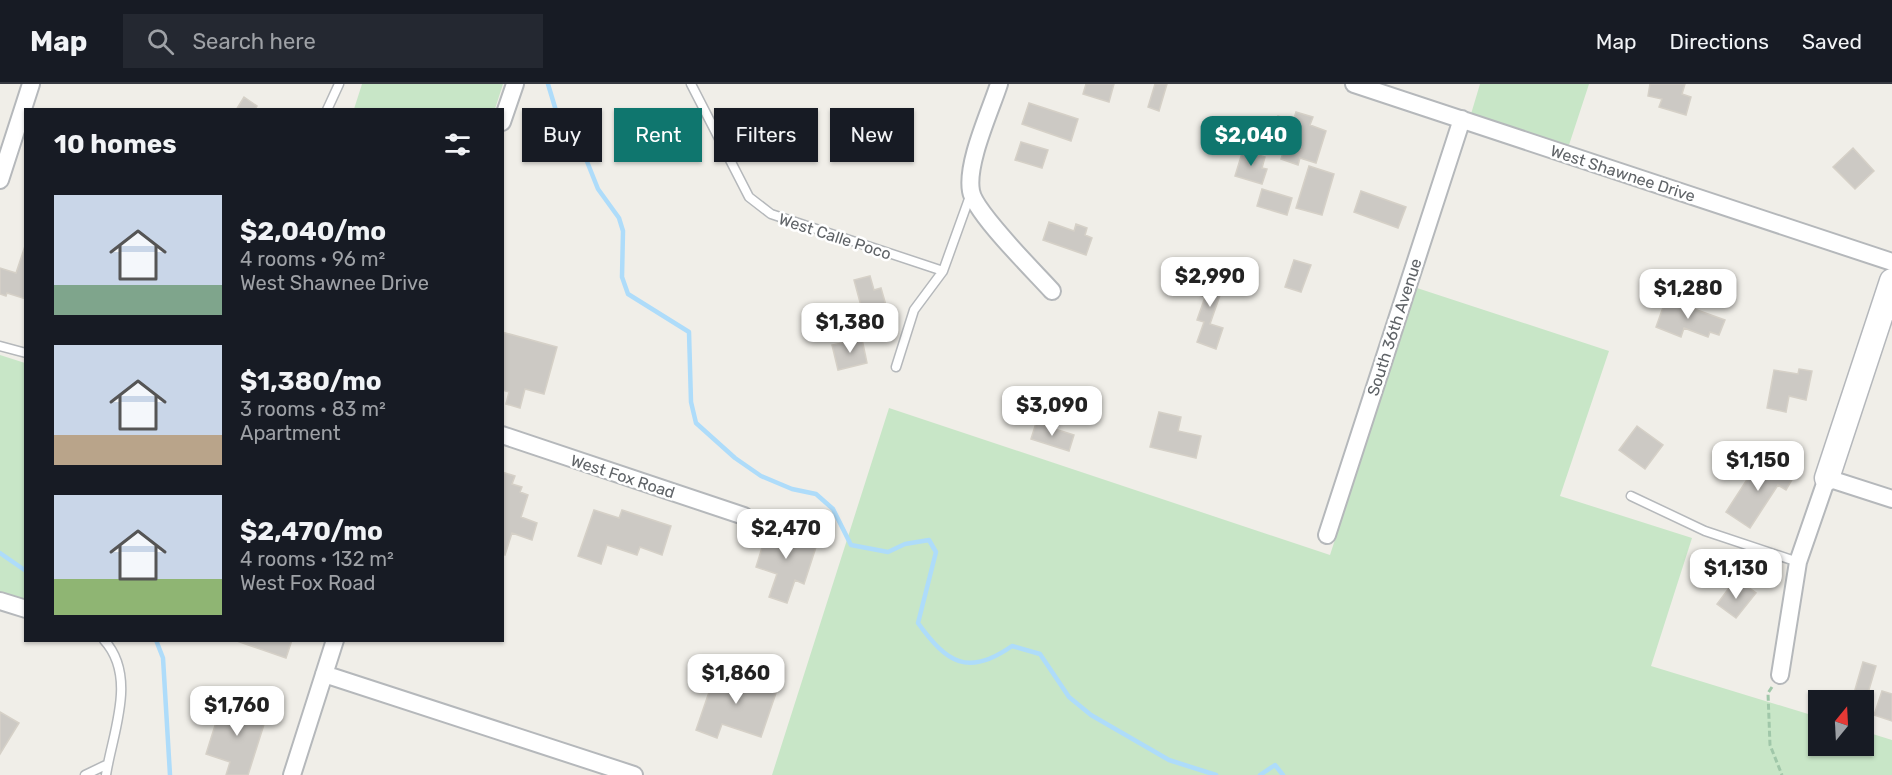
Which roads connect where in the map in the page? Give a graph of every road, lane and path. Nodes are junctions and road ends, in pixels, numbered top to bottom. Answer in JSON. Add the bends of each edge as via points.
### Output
{"nodes":[{"id":1,"x":31,"y":84,"type":"edge"},
{"id":2,"x":339,"y":84,"type":"edge"},
{"id":3,"x":515,"y":84,"type":"edge"},
{"id":4,"x":692,"y":84,"type":"edge"},
{"id":5,"x":999,"y":84,"type":"edge"},
{"id":6,"x":1354,"y":84,"type":"edge"},
{"id":7,"x":328,"y":108,"type":"edge"},
{"id":8,"x":504,"y":116,"type":"edge"},
{"id":9,"x":1462,"y":119,"type":"junction"},
{"id":10,"x":0,"y":180,"type":"edge"},
{"id":11,"x":971,"y":193,"type":"junction"},
{"id":12,"x":1892,"y":262,"type":"edge"},
{"id":13,"x":943,"y":271,"type":"junction"},
{"id":14,"x":1892,"y":281,"type":"edge"},
{"id":15,"x":1052,"y":291,"type":"dead end"},
{"id":16,"x":0,"y":346,"type":"edge"},
{"id":17,"x":24,"y":352,"type":"edge"},
{"id":18,"x":896,"y":367,"type":"dead end"},
{"id":19,"x":504,"y":436,"type":"edge"},
{"id":20,"x":1827,"y":478,"type":"junction"},
{"id":21,"x":1631,"y":496,"type":"dead end"},
{"id":22,"x":1892,"y":499,"type":"edge"},
{"id":23,"x":744,"y":516,"type":"dead end"},
{"id":24,"x":1327,"y":536,"type":"dead end"},
{"id":25,"x":1798,"y":561,"type":"junction"},
{"id":26,"x":0,"y":601,"type":"edge"},
{"id":27,"x":24,"y":608,"type":"edge"},
{"id":28,"x":105,"y":642,"type":"edge"},
{"id":29,"x":334,"y":642,"type":"edge"},
{"id":30,"x":324,"y":674,"type":"junction"},
{"id":31,"x":1780,"y":675,"type":"joint"},
{"id":32,"x":108,"y":764,"type":"junction"},
{"id":33,"x":85,"y":775,"type":"edge"},
{"id":34,"x":106,"y":775,"type":"edge"},
{"id":35,"x":292,"y":775,"type":"edge"},
{"id":36,"x":634,"y":775,"type":"edge"},
{"id":37,"x":1782,"y":775,"type":"edge"}],
"edges":[{"from":1,"to":10,"type":"street"},
{"from":2,"to":7,"type":"lane"},
{"from":3,"to":8,"type":"street"},
{"from":4,"to":13,"type":"lane","name":"West Calle Poco","via":[[749,197],[771,214]]},
{"from":5,"to":11,"type":"street","via":[[970,171]]},
{"from":6,"to":9,"type":"street","name":"West Shawnee Drive"},
{"from":9,"to":12,"type":"street","name":"West Shawnee Drive"},
{"from":9,"to":24,"type":"street","name":"South 36th Avenue"},
{"from":11,"to":13,"type":"lane"},
{"from":11,"to":15,"type":"street","via":[[995,229]]},
{"from":13,"to":18,"type":"lane","via":[[914,310]]},
{"from":14,"to":20,"type":"street"},
{"from":16,"to":17,"type":"lane"},
{"from":19,"to":23,"type":"street","name":"West Fox Road"},
{"from":20,"to":22,"type":"street"},
{"from":20,"to":25,"type":"street"},
{"from":21,"to":25,"type":"lane","via":[[1705,531]]},
{"from":25,"to":31,"type":"street"},
{"from":26,"to":27,"type":"street"},
{"from":28,"to":32,"type":"lane","via":[[117,660],[119,680],[118,725]]},
{"from":29,"to":30,"type":"street"},
{"from":30,"to":35,"type":"street"},
{"from":30,"to":36,"type":"street"},
{"from":31,"to":37,"type":"path","via":[[1768,693],[1768,708],[1770,745]]},
{"from":32,"to":33,"type":"lane"},
{"from":32,"to":34,"type":"lane"}]}
